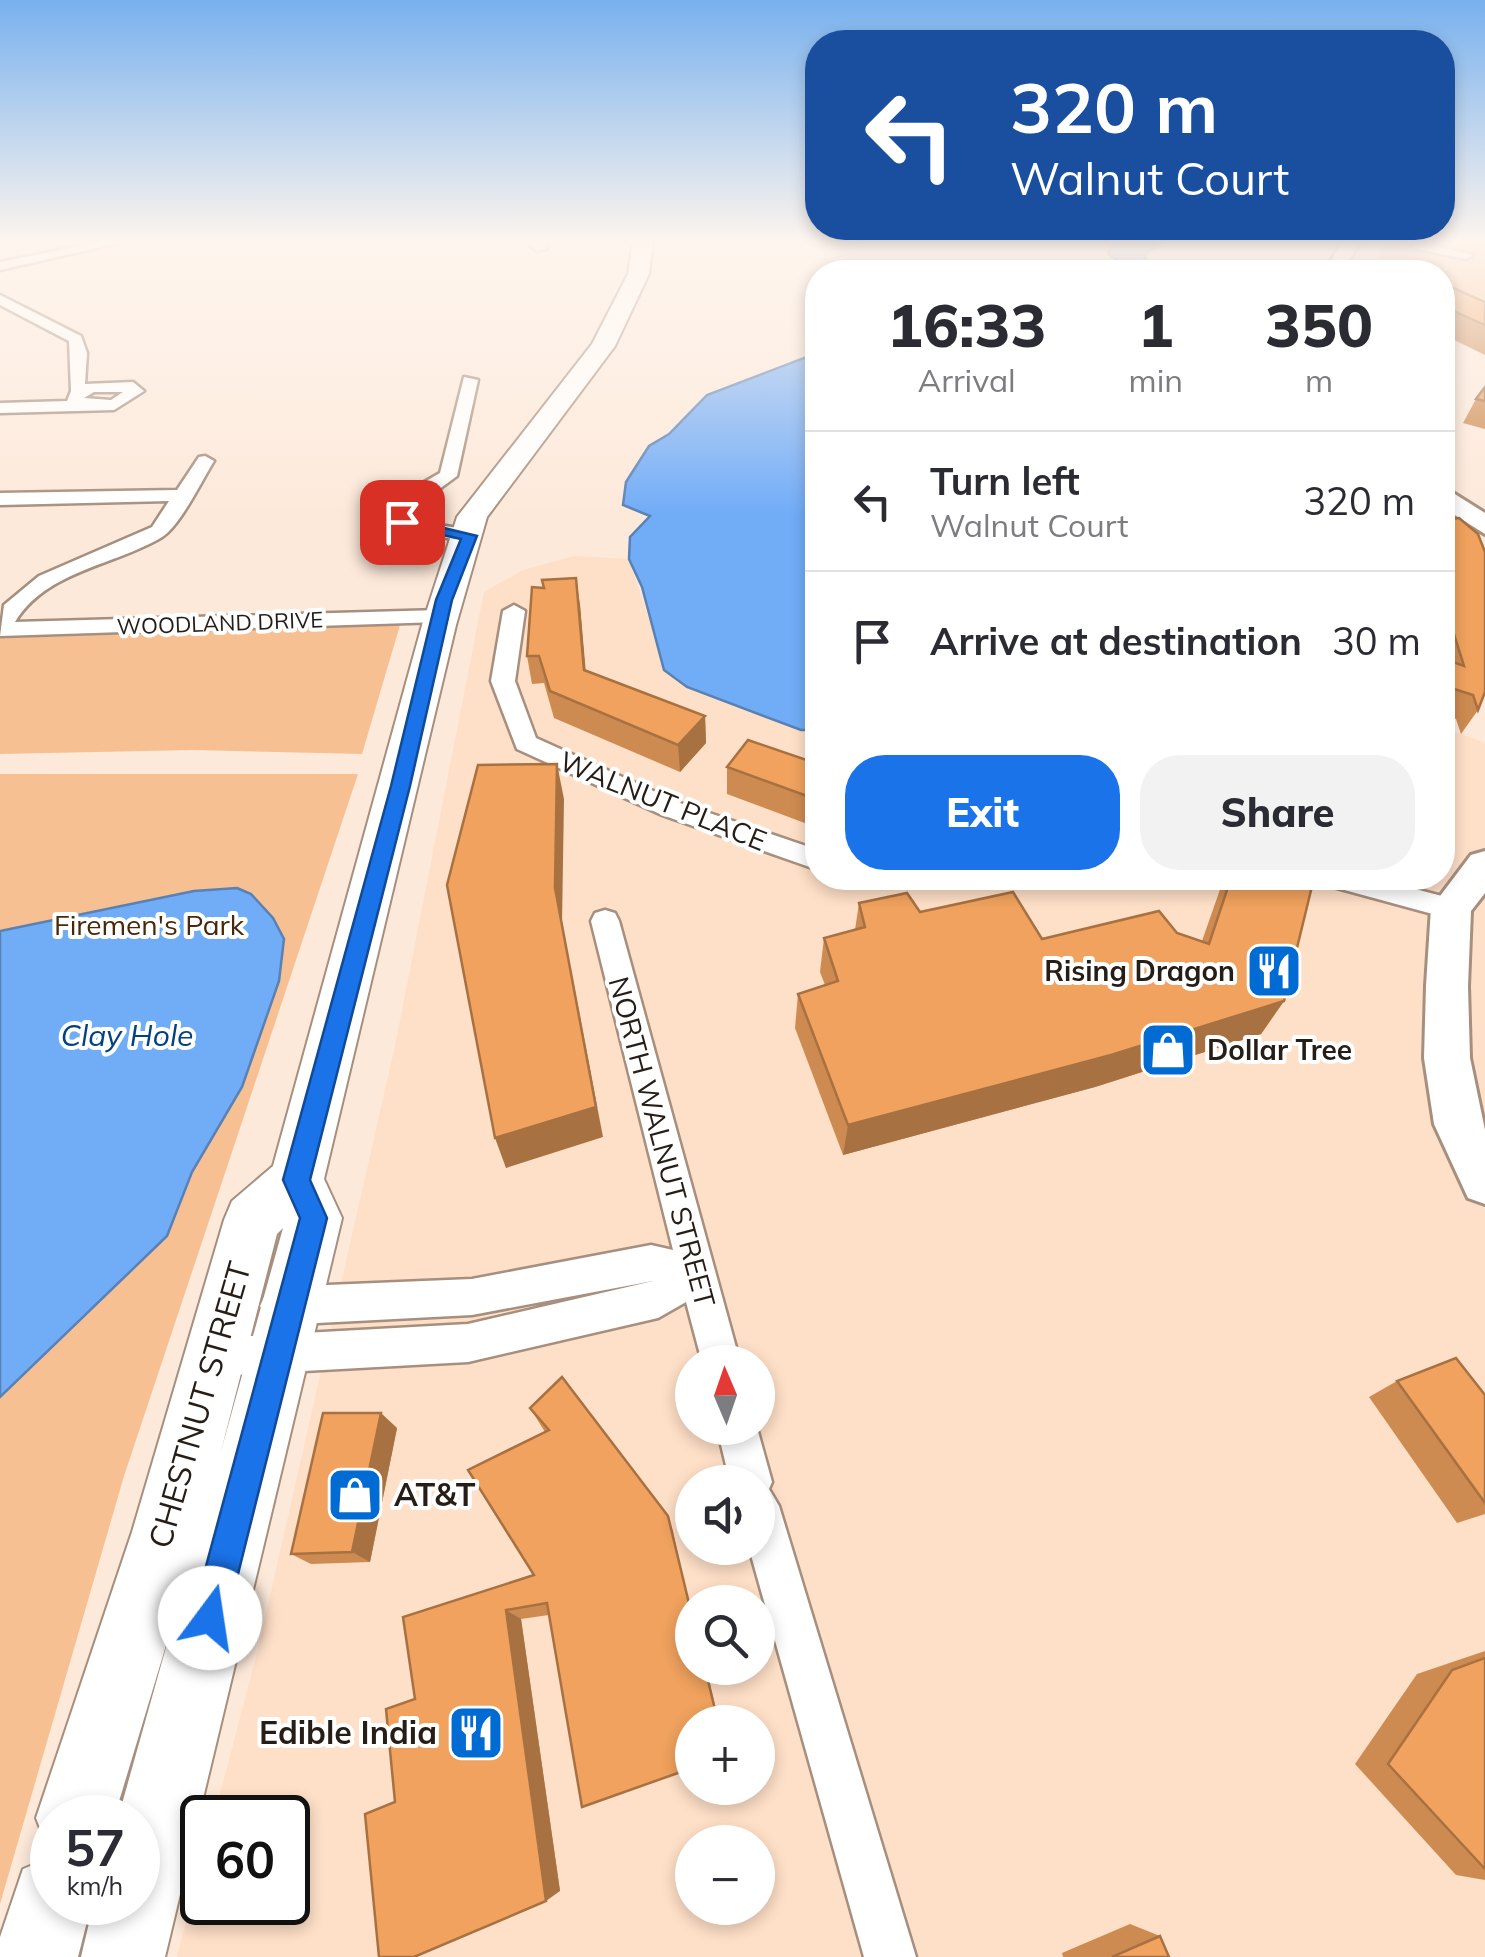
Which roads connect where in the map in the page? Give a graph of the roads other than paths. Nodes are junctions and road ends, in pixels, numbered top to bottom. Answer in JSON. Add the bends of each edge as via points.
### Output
{"nodes":[{"id":1,"x":63,"y":332,"type":"edge"},
{"id":2,"x":609,"y":332,"type":"edge"},
{"id":3,"x":634,"y":332,"type":"edge"},
{"id":4,"x":470,"y":380,"type":"dead end"},
{"id":5,"x":0,"y":408,"type":"edge"},
{"id":6,"x":205,"y":460,"type":"dead end"},
{"id":7,"x":185,"y":494,"type":"junction"},
{"id":8,"x":0,"y":499,"type":"edge"},
{"id":9,"x":1455,"y":504,"type":"edge"},
{"id":10,"x":1485,"y":526,"type":"edge"},
{"id":11,"x":470,"y":536,"type":"junction"},
{"id":12,"x":514,"y":611,"type":"dead end"},
{"id":13,"x":440,"y":616,"type":"junction"},
{"id":14,"x":0,"y":629,"type":"edge"},
{"id":15,"x":805,"y":856,"type":"edge"},
{"id":16,"x":1485,"y":865,"type":"edge"},
{"id":17,"x":1382,"y":890,"type":"edge"},
{"id":18,"x":1451,"y":908,"type":"junction"},
{"id":19,"x":605,"y":922,"type":"dead end"},
{"id":20,"x":1485,"y":1182,"type":"edge"},
{"id":21,"x":697,"y":1272,"type":"junction"},
{"id":22,"x":254,"y":1331,"type":"junction"},
{"id":23,"x":716,"y":1345,"type":"edge"},
{"id":24,"x":775,"y":1564,"type":"edge"},
{"id":25,"x":82,"y":1795,"type":"edge"},
{"id":26,"x":158,"y":1795,"type":"edge"},
{"id":27,"x":45,"y":1925,"type":"edge"},
{"id":28,"x":130,"y":1925,"type":"edge"},
{"id":29,"x":36,"y":1957,"type":"edge"},
{"id":30,"x":123,"y":1957,"type":"edge"},
{"id":31,"x":890,"y":1957,"type":"edge"}],
"edges":[{"from":1,"to":5,"type":"street","via":[[80,349],[74,379],[79,399]]},
{"from":2,"to":11,"type":"main road","name":"CHESTNUT STREET","via":[[487,492]]},
{"from":3,"to":11,"type":"main road","via":[[496,519]]},
{"from":4,"to":11,"type":"street","via":[[448,476],[398,512],[409,526]]},
{"from":6,"to":7,"type":"street"},
{"from":7,"to":8,"type":"street"},
{"from":7,"to":14,"type":"street","via":[[158,531],[46,580],[15,605]]},
{"from":9,"to":10,"type":"street"},
{"from":11,"to":13,"type":"main road","name":"CHESTNUT STREET"},
{"from":12,"to":15,"type":"street","name":"WALNUT PLACE","via":[[503,681],[526,743],[670,809]]},
{"from":13,"to":14,"type":"street","name":"WOODLAND DRIVE"},
{"from":13,"to":22,"type":"main road","name":"CHESTNUT STREET","via":[[296,1180],[314,1218]]},
{"from":16,"to":18,"type":"street"},
{"from":17,"to":18,"type":"street"},
{"from":18,"to":20,"type":"street","via":[[1448,1058],[1458,1124]]},
{"from":19,"to":21,"type":"street","name":"NORTH WALNUT STREET"},
{"from":21,"to":22,"type":"street","via":[[651,1263]]},
{"from":21,"to":22,"type":"street","via":[[658,1300],[468,1344]]},
{"from":21,"to":23,"type":"street","name":"NORTH WALNUT STREET"},
{"from":22,"to":25,"type":"main road","name":"CHESTNUT STREET","via":[[166,1532]]},
{"from":22,"to":26,"type":"main road","name":"CHESTNUT STREET"},
{"from":24,"to":31,"type":"street"},
{"from":27,"to":29,"type":"main road"},
{"from":28,"to":30,"type":"main road"}]}
